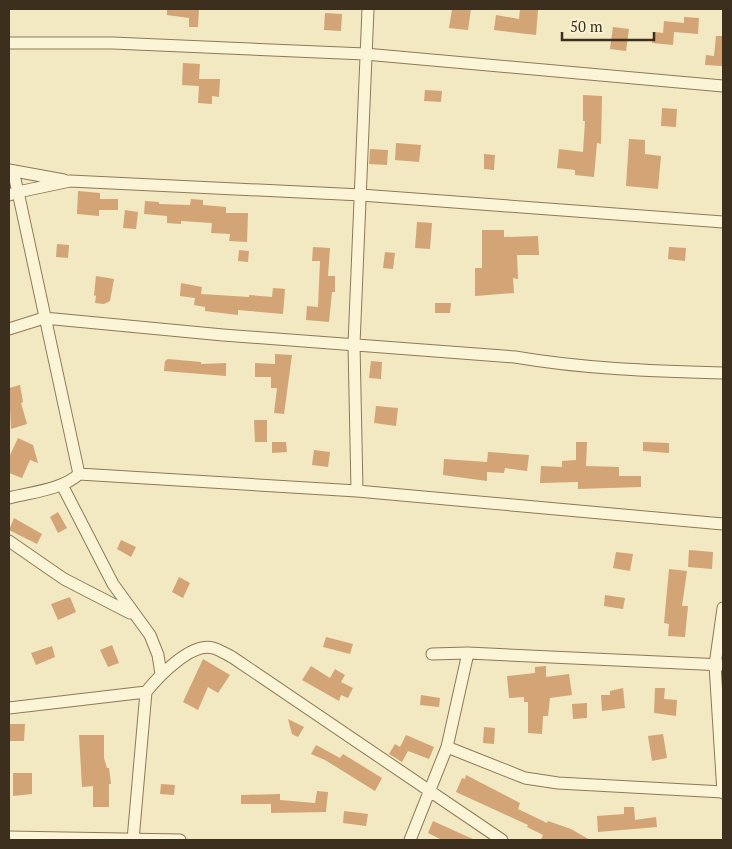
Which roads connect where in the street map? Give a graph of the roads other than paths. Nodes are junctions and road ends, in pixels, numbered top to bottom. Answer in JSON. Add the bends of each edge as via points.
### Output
{"nodes":[{"id":1,"x":368,"y":9,"type":"edge"},
{"id":2,"x":9,"y":43,"type":"edge"},
{"id":3,"x":365,"y":54,"type":"junction"},
{"id":4,"x":723,"y":86,"type":"edge"},
{"id":5,"x":11,"y":170,"type":"edge"},
{"id":6,"x":70,"y":181,"type":"junction"},
{"id":7,"x":13,"y":194,"type":"edge"},
{"id":8,"x":361,"y":195,"type":"junction"},
{"id":9,"x":723,"y":222,"type":"edge"},
{"id":10,"x":44,"y":318,"type":"junction"},
{"id":11,"x":9,"y":329,"type":"edge"},
{"id":12,"x":354,"y":344,"type":"junction"},
{"id":13,"x":723,"y":373,"type":"edge"},
{"id":14,"x":79,"y":474,"type":"junction"},
{"id":15,"x":62,"y":485,"type":"junction"},
{"id":16,"x":356,"y":491,"type":"junction"},
{"id":17,"x":9,"y":498,"type":"edge"},
{"id":18,"x":723,"y":524,"type":"edge"},
{"id":19,"x":9,"y":541,"type":"edge"},
{"id":20,"x":723,"y":608,"type":"edge"},
{"id":21,"x":134,"y":615,"type":"junction"},
{"id":22,"x":468,"y":653,"type":"junction"},
{"id":23,"x":432,"y":654,"type":"dead end"},
{"id":24,"x":719,"y":665,"type":"edge"},
{"id":25,"x":161,"y":674,"type":"junction"},
{"id":26,"x":146,"y":692,"type":"junction"},
{"id":27,"x":9,"y":708,"type":"edge"},
{"id":28,"x":447,"y":748,"type":"junction"},
{"id":29,"x":430,"y":791,"type":"junction"},
{"id":30,"x":723,"y":793,"type":"edge"},
{"id":31,"x":9,"y":837,"type":"edge"},
{"id":32,"x":133,"y":839,"type":"edge"},
{"id":33,"x":180,"y":840,"type":"edge"},
{"id":34,"x":410,"y":840,"type":"edge"},
{"id":35,"x":502,"y":840,"type":"edge"}],
"edges":[{"from":1,"to":3,"type":"street"},
{"from":2,"to":3,"type":"street","via":[[113,43]]},
{"from":3,"to":4,"type":"street"},
{"from":3,"to":8,"type":"street"},
{"from":5,"to":6,"type":"street"},
{"from":5,"to":7,"type":"street"},
{"from":6,"to":7,"type":"street"},
{"from":6,"to":8,"type":"street"},
{"from":7,"to":10,"type":"street"},
{"from":8,"to":9,"type":"street"},
{"from":8,"to":12,"type":"street"},
{"from":10,"to":11,"type":"street"},
{"from":10,"to":12,"type":"street"},
{"from":10,"to":14,"type":"street"},
{"from":12,"to":13,"type":"street","via":[[515,357],[589,368]]},
{"from":12,"to":16,"type":"street"},
{"from":14,"to":15,"type":"street"},
{"from":14,"to":16,"type":"street"},
{"from":15,"to":17,"type":"street"},
{"from":15,"to":21,"type":"street","via":[[113,584]]},
{"from":16,"to":18,"type":"street"},
{"from":19,"to":21,"type":"street","via":[[64,579]]},
{"from":20,"to":24,"type":"street"},
{"from":21,"to":25,"type":"street","via":[[150,635]]},
{"from":22,"to":23,"type":"street"},
{"from":22,"to":24,"type":"street"},
{"from":22,"to":28,"type":"street"},
{"from":24,"to":30,"type":"street"},
{"from":25,"to":26,"type":"street"},
{"from":25,"to":29,"type":"street","via":[[195,650],[213,648],[232,657]]},
{"from":26,"to":27,"type":"street"},
{"from":26,"to":32,"type":"street"},
{"from":28,"to":29,"type":"street"},
{"from":28,"to":30,"type":"street","via":[[525,778],[558,784]]},
{"from":29,"to":34,"type":"street"},
{"from":29,"to":35,"type":"street"},
{"from":31,"to":32,"type":"street"},
{"from":32,"to":33,"type":"street"}]}
